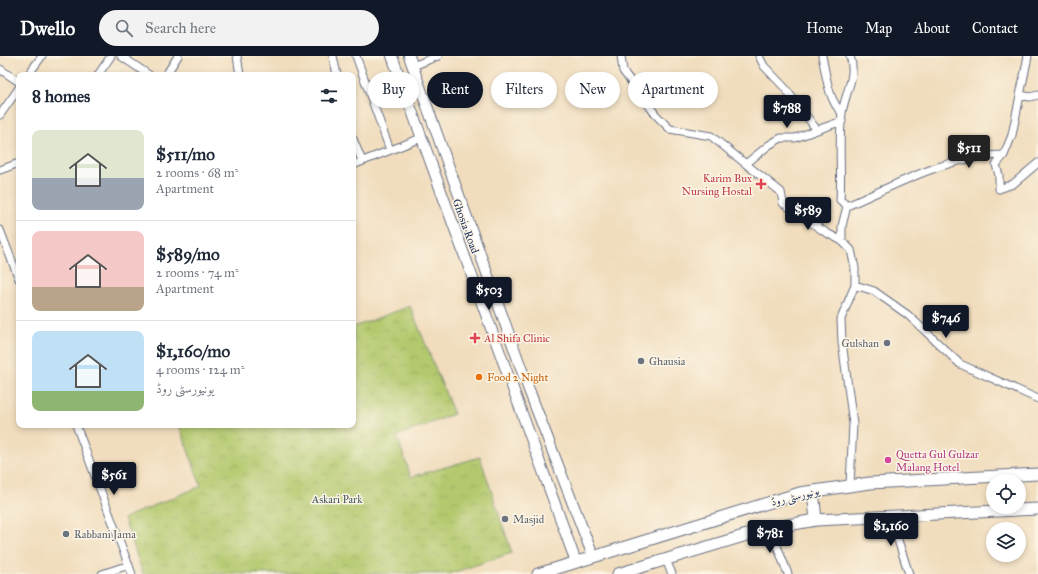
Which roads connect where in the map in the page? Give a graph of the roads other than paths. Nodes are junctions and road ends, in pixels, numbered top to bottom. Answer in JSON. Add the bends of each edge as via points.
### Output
{"nodes":[{"id":1,"x":42,"y":56,"type":"edge"},
{"id":2,"x":111,"y":56,"type":"edge"},
{"id":3,"x":121,"y":56,"type":"edge"},
{"id":4,"x":178,"y":56,"type":"edge"},
{"id":5,"x":237,"y":56,"type":"edge"},
{"id":6,"x":333,"y":56,"type":"edge"},
{"id":7,"x":356,"y":56,"type":"edge"},
{"id":8,"x":392,"y":56,"type":"edge"},
{"id":9,"x":410,"y":56,"type":"edge"},
{"id":10,"x":438,"y":56,"type":"edge"},
{"id":11,"x":620,"y":56,"type":"edge"},
{"id":12,"x":759,"y":56,"type":"edge"},
{"id":13,"x":822,"y":56,"type":"edge"},
{"id":14,"x":850,"y":56,"type":"edge"},
{"id":15,"x":1028,"y":56,"type":"edge"},
{"id":16,"x":413,"y":66,"type":"junction"},
{"id":17,"x":0,"y":69,"type":"edge"},
{"id":18,"x":30,"y":72,"type":"edge"},
{"id":19,"x":100,"y":72,"type":"edge"},
{"id":20,"x":145,"y":72,"type":"edge"},
{"id":21,"x":168,"y":72,"type":"edge"},
{"id":22,"x":240,"y":72,"type":"edge"},
{"id":23,"x":336,"y":72,"type":"edge"},
{"id":24,"x":16,"y":80,"type":"edge"},
{"id":25,"x":16,"y":92,"type":"edge"},
{"id":26,"x":1021,"y":94,"type":"junction"},
{"id":27,"x":1038,"y":95,"type":"edge"},
{"id":28,"x":842,"y":113,"type":"junction"},
{"id":29,"x":0,"y":115,"type":"edge"},
{"id":30,"x":842,"y":121,"type":"junction"},
{"id":31,"x":434,"y":122,"type":"junction"},
{"id":32,"x":418,"y":128,"type":"junction"},
{"id":33,"x":817,"y":130,"type":"junction"},
{"id":34,"x":421,"y":138,"type":"junction"},
{"id":35,"x":356,"y":146,"type":"edge"},
{"id":36,"x":390,"y":150,"type":"junction"},
{"id":37,"x":1004,"y":155,"type":"junction"},
{"id":38,"x":362,"y":161,"type":"junction"},
{"id":39,"x":747,"y":163,"type":"junction"},
{"id":40,"x":1038,"y":163,"type":"edge"},
{"id":41,"x":16,"y":164,"type":"edge"},
{"id":42,"x":356,"y":164,"type":"edge"},
{"id":43,"x":0,"y":170,"type":"edge"},
{"id":44,"x":848,"y":206,"type":"junction"},
{"id":45,"x":0,"y":230,"type":"edge"},
{"id":46,"x":842,"y":240,"type":"junction"},
{"id":47,"x":16,"y":271,"type":"edge"},
{"id":48,"x":855,"y":286,"type":"junction"},
{"id":49,"x":1038,"y":399,"type":"edge"},
{"id":50,"x":77,"y":428,"type":"edge"},
{"id":51,"x":1038,"y":474,"type":"edge"},
{"id":52,"x":850,"y":485,"type":"junction"},
{"id":53,"x":813,"y":491,"type":"junction"},
{"id":54,"x":1034,"y":508,"type":"edge"},
{"id":55,"x":898,"y":516,"type":"junction"},
{"id":56,"x":816,"y":520,"type":"junction"},
{"id":57,"x":770,"y":528,"type":"junction"},
{"id":58,"x":593,"y":556,"type":"junction"},
{"id":59,"x":666,"y":560,"type":"junction"},
{"id":60,"x":576,"y":562,"type":"junction"},
{"id":61,"x":129,"y":565,"type":"junction"},
{"id":62,"x":102,"y":574,"type":"edge"},
{"id":63,"x":132,"y":574,"type":"edge"},
{"id":64,"x":538,"y":574,"type":"edge"},
{"id":65,"x":618,"y":574,"type":"edge"},
{"id":66,"x":672,"y":574,"type":"edge"},
{"id":67,"x":788,"y":574,"type":"edge"},
{"id":68,"x":909,"y":574,"type":"edge"}],
"edges":[{"from":1,"to":18,"type":"street"},
{"from":2,"to":19,"type":"street"},
{"from":3,"to":20,"type":"street"},
{"from":4,"to":21,"type":"street"},
{"from":5,"to":22,"type":"street"},
{"from":6,"to":23,"type":"street"},
{"from":7,"to":36,"type":"street"},
{"from":8,"to":32,"type":"main road","name":"Ghosia Road"},
{"from":9,"to":16,"type":"main road"},
{"from":10,"to":16,"type":"street"},
{"from":11,"to":39,"type":"street","via":[[623,71],[656,115],[670,129],[711,136]]},
{"from":12,"to":33,"type":"street","via":[[764,66],[784,87]]},
{"from":13,"to":28,"type":"street","via":[[829,88],[837,109]]},
{"from":14,"to":28,"type":"street","via":[[853,65],[851,82]]},
{"from":15,"to":26,"type":"street"},
{"from":16,"to":31,"type":"main road"},
{"from":17,"to":24,"type":"street"},
{"from":25,"to":29,"type":"street"},
{"from":26,"to":27,"type":"street","via":[[1030,97]]},
{"from":26,"to":37,"type":"street","via":[[1012,135]]},
{"from":28,"to":30,"type":"street"},
{"from":30,"to":33,"type":"street"},
{"from":30,"to":44,"type":"street","via":[[840,200]]},
{"from":31,"to":32,"type":"main road"},
{"from":31,"to":58,"type":"main road","via":[[529,390]]},
{"from":32,"to":34,"type":"main road","name":"Ghosia Road"},
{"from":33,"to":39,"type":"street","via":[[795,138],[781,138],[769,144]]},
{"from":34,"to":36,"type":"street"},
{"from":34,"to":60,"type":"main road","name":"Ghosia Road"},
{"from":35,"to":38,"type":"street"},
{"from":36,"to":38,"type":"street"},
{"from":37,"to":40,"type":"street","via":[[996,165],[999,189],[1013,184]]},
{"from":37,"to":44,"type":"street","via":[[948,163]]},
{"from":38,"to":42,"type":"street"},
{"from":39,"to":46,"type":"street","via":[[781,192],[783,203],[825,232]]},
{"from":41,"to":43,"type":"street"},
{"from":44,"to":46,"type":"street","via":[[842,226]]},
{"from":45,"to":47,"type":"street"},
{"from":46,"to":48,"type":"street","via":[[851,250]]},
{"from":48,"to":49,"type":"street","via":[[874,291],[908,315],[960,364]]},
{"from":48,"to":52,"type":"street","via":[[841,319],[853,424]]},
{"from":50,"to":61,"type":"street"},
{"from":51,"to":52,"type":"main road","name":"یونیورسٹی روڈ"},
{"from":52,"to":53,"type":"main road","name":"یونیورسٹی روڈ"},
{"from":53,"to":56,"type":"main road"},
{"from":53,"to":58,"type":"main road","name":"یونیورسٹی روڈ"},
{"from":54,"to":55,"type":"main road"},
{"from":55,"to":56,"type":"main road"},
{"from":55,"to":68,"type":"street","via":[[896,534]]},
{"from":56,"to":57,"type":"main road"},
{"from":57,"to":59,"type":"main road"},
{"from":57,"to":67,"type":"street"},
{"from":58,"to":60,"type":"main road","name":"یونیورسٹی روڈ"},
{"from":59,"to":65,"type":"main road"},
{"from":59,"to":66,"type":"street"},
{"from":60,"to":64,"type":"main road","name":"یونیورسٹی روڈ"},
{"from":61,"to":62,"type":"street"},
{"from":61,"to":63,"type":"street"}]}
